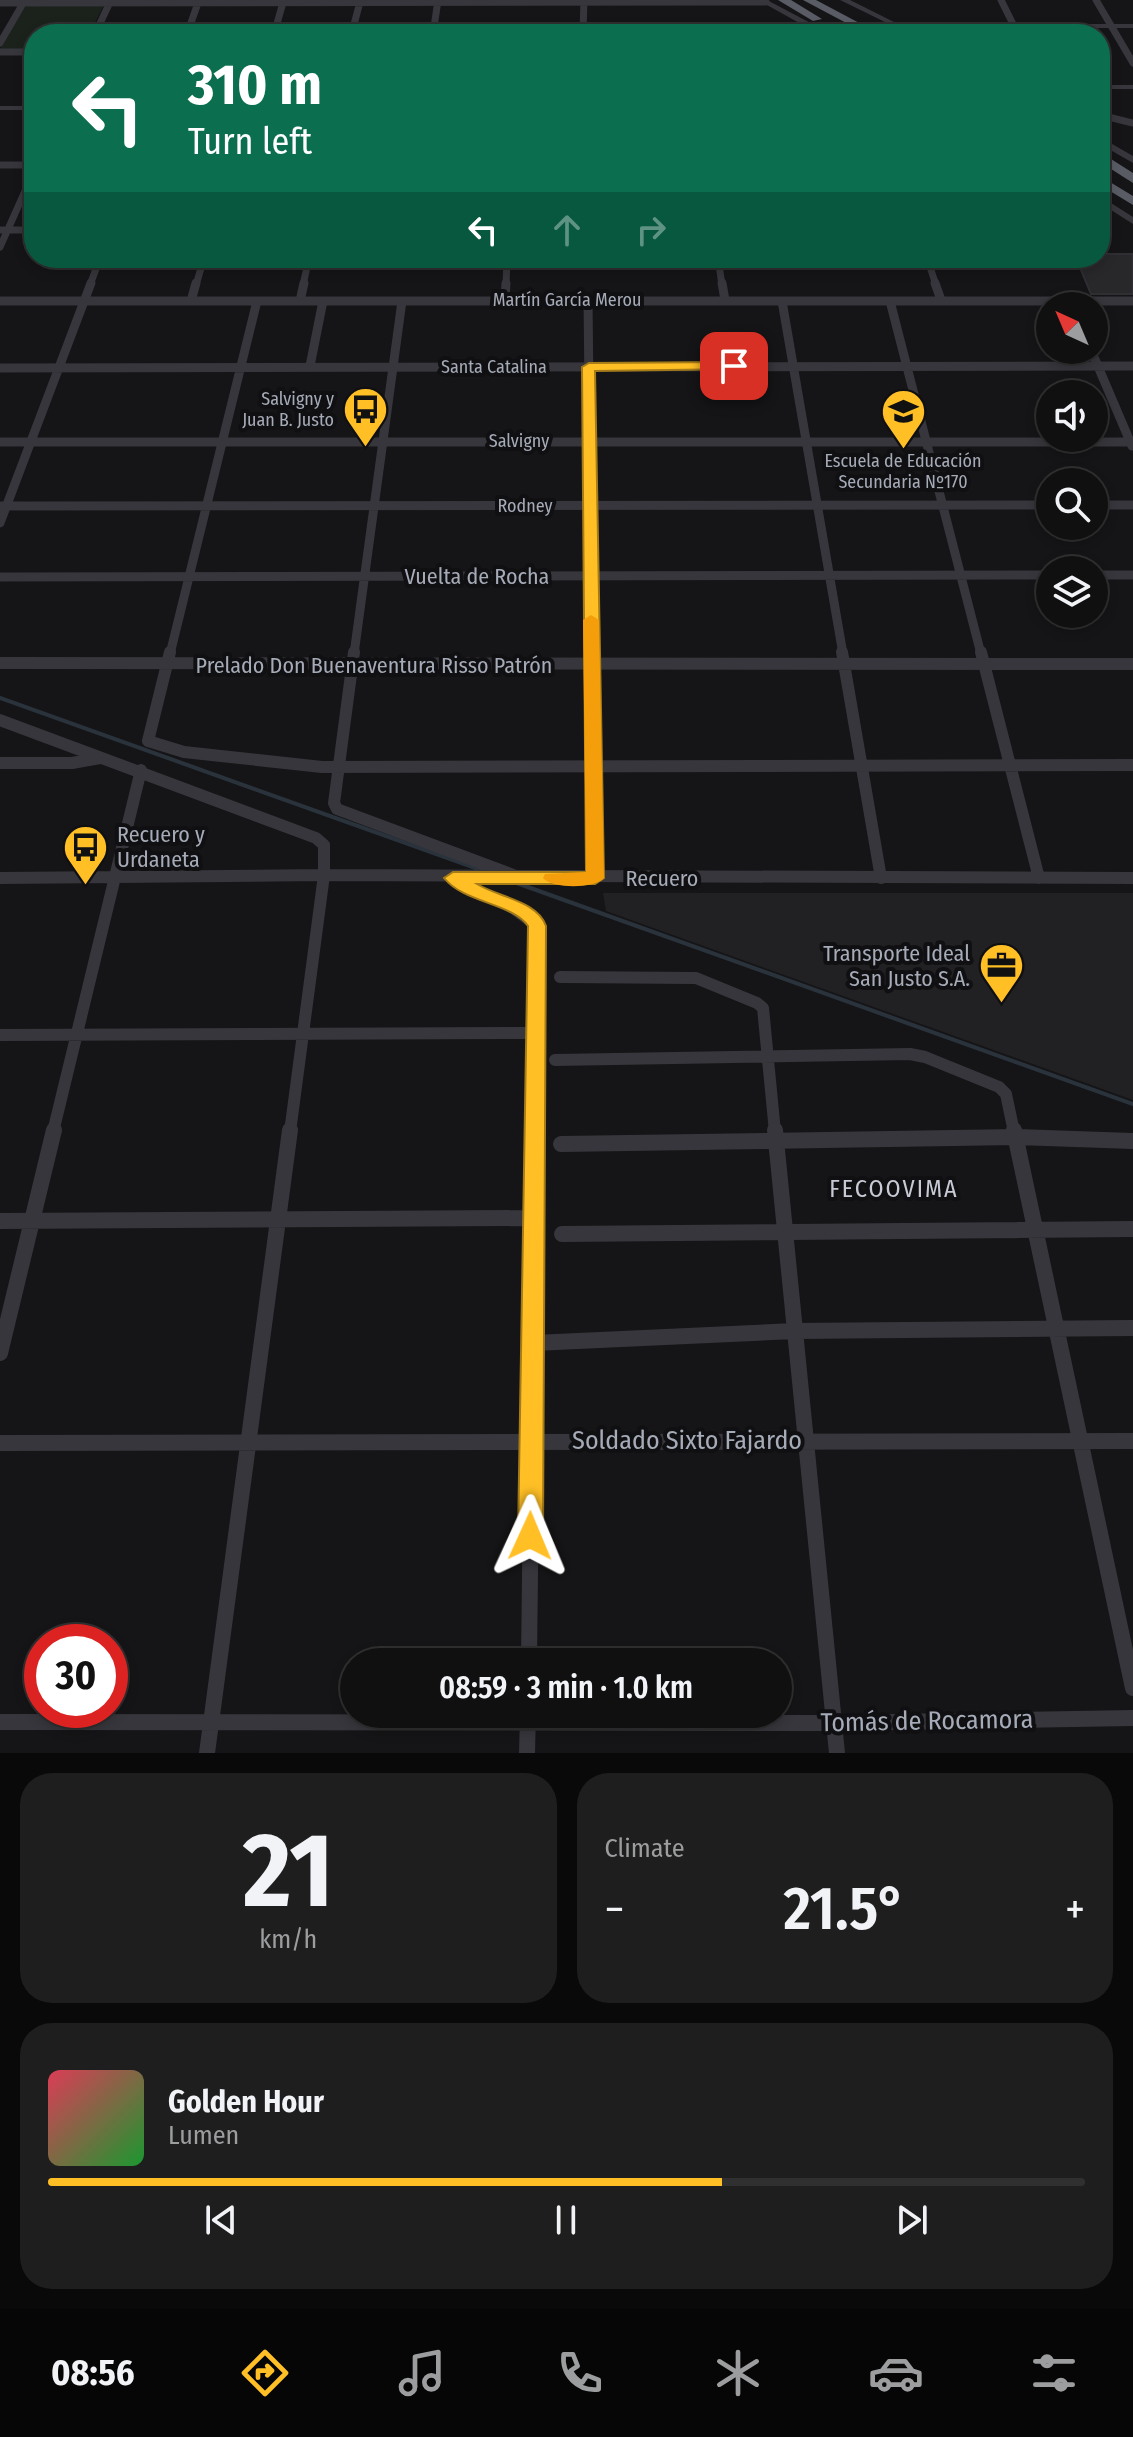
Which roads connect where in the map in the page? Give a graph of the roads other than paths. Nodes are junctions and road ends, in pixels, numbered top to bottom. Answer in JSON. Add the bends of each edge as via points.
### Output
{"nodes":[{"id":1,"x":783,"y":0,"type":"edge"},
{"id":2,"x":809,"y":0,"type":"edge"},
{"id":3,"x":844,"y":0,"type":"edge"},
{"id":4,"x":1001,"y":0,"type":"edge"},
{"id":5,"x":1096,"y":0,"type":"edge"},
{"id":6,"x":198,"y":1,"type":"edge"},
{"id":7,"x":281,"y":1,"type":"edge"},
{"id":8,"x":438,"y":1,"type":"edge"},
{"id":9,"x":584,"y":1,"type":"edge"},
{"id":10,"x":764,"y":1,"type":"edge"},
{"id":11,"x":24,"y":2,"type":"edge"},
{"id":12,"x":110,"y":2,"type":"edge"},
{"id":13,"x":360,"y":2,"type":"junction"},
{"id":14,"x":0,"y":3,"type":"edge"},
{"id":15,"x":801,"y":21,"type":"junction"},
{"id":16,"x":100,"y":24,"type":"edge"},
{"id":17,"x":190,"y":24,"type":"edge"},
{"id":18,"x":276,"y":24,"type":"edge"},
{"id":19,"x":354,"y":24,"type":"edge"},
{"id":20,"x":434,"y":24,"type":"edge"},
{"id":21,"x":583,"y":24,"type":"edge"},
{"id":22,"x":806,"y":24,"type":"edge"},
{"id":23,"x":827,"y":24,"type":"edge"},
{"id":24,"x":856,"y":24,"type":"edge"},
{"id":25,"x":893,"y":24,"type":"edge"},
{"id":26,"x":1011,"y":24,"type":"edge"},
{"id":27,"x":1110,"y":24,"type":"edge"},
{"id":28,"x":1111,"y":26,"type":"joint"},
{"id":29,"x":1133,"y":26,"type":"edge"},
{"id":30,"x":0,"y":43,"type":"edge"},
{"id":31,"x":0,"y":52,"type":"edge"},
{"id":32,"x":24,"y":52,"type":"edge"},
{"id":33,"x":1133,"y":63,"type":"edge"},
{"id":34,"x":1110,"y":87,"type":"edge"},
{"id":35,"x":1133,"y":87,"type":"edge"},
{"id":36,"x":0,"y":108,"type":"edge"},
{"id":37,"x":24,"y":108,"type":"edge"},
{"id":38,"x":1110,"y":117,"type":"edge"},
{"id":39,"x":1133,"y":123,"type":"edge"},
{"id":40,"x":1110,"y":146,"type":"edge"},
{"id":41,"x":1133,"y":160,"type":"edge"},
{"id":42,"x":1110,"y":163,"type":"edge"},
{"id":43,"x":0,"y":165,"type":"edge"},
{"id":44,"x":24,"y":165,"type":"edge"},
{"id":45,"x":1133,"y":179,"type":"edge"},
{"id":46,"x":1110,"y":186,"type":"edge"},
{"id":47,"x":24,"y":191,"type":"edge"},
{"id":48,"x":1133,"y":201,"type":"edge"},
{"id":49,"x":1110,"y":206,"type":"edge"},
{"id":50,"x":1133,"y":221,"type":"edge"},
{"id":51,"x":4,"y":230,"type":"edge"},
{"id":52,"x":0,"y":247,"type":"edge"},
{"id":53,"x":96,"y":268,"type":"edge"},
{"id":54,"x":201,"y":268,"type":"edge"},
{"id":55,"x":307,"y":268,"type":"edge"},
{"id":56,"x":507,"y":268,"type":"edge"},
{"id":57,"x":720,"y":268,"type":"edge"},
{"id":58,"x":930,"y":268,"type":"edge"},
{"id":59,"x":505,"y":300,"type":"junction"},
{"id":60,"x":588,"y":300,"type":"junction"},
{"id":61,"x":725,"y":300,"type":"junction"},
{"id":62,"x":941,"y":300,"type":"junction"},
{"id":63,"x":0,"y":301,"type":"edge"},
{"id":64,"x":84,"y":301,"type":"junction"},
{"id":65,"x":191,"y":301,"type":"junction"},
{"id":66,"x":257,"y":301,"type":"junction"},
{"id":67,"x":300,"y":301,"type":"junction"},
{"id":68,"x":323,"y":301,"type":"junction"},
{"id":69,"x":402,"y":301,"type":"junction"},
{"id":70,"x":782,"y":301,"type":"junction"},
{"id":71,"x":890,"y":301,"type":"junction"},
{"id":72,"x":1133,"y":301,"type":"edge"},
{"id":73,"x":1108,"y":302,"type":"edge"},
{"id":74,"x":1036,"y":303,"type":"edge"},
{"id":75,"x":242,"y":366,"type":"junction"},
{"id":76,"x":310,"y":366,"type":"junction"},
{"id":77,"x":792,"y":366,"type":"junction"},
{"id":78,"x":908,"y":366,"type":"junction"},
{"id":79,"x":1097,"y":366,"type":"junction"},
{"id":80,"x":1133,"y":366,"type":"edge"},
{"id":81,"x":395,"y":367,"type":"junction"},
{"id":82,"x":589,"y":367,"type":"junction"},
{"id":83,"x":0,"y":368,"type":"edge"},
{"id":84,"x":58,"y":368,"type":"junction"},
{"id":85,"x":222,"y":441,"type":"junction"},
{"id":86,"x":590,"y":441,"type":"junction"},
{"id":87,"x":926,"y":441,"type":"junction"},
{"id":88,"x":0,"y":442,"type":"edge"},
{"id":89,"x":30,"y":442,"type":"junction"},
{"id":90,"x":385,"y":442,"type":"junction"},
{"id":91,"x":807,"y":442,"type":"junction"},
{"id":92,"x":1132,"y":444,"type":"edge"},
{"id":93,"x":942,"y":505,"type":"junction"},
{"id":94,"x":1036,"y":505,"type":"edge"},
{"id":95,"x":1108,"y":505,"type":"edge"},
{"id":96,"x":1133,"y":505,"type":"edge"},
{"id":97,"x":3,"y":506,"type":"edge"},
{"id":98,"x":207,"y":506,"type":"junction"},
{"id":99,"x":373,"y":506,"type":"junction"},
{"id":100,"x":591,"y":506,"type":"junction"},
{"id":101,"x":817,"y":506,"type":"junction"},
{"id":102,"x":0,"y":523,"type":"edge"},
{"id":103,"x":962,"y":575,"type":"junction"},
{"id":104,"x":1036,"y":575,"type":"edge"},
{"id":105,"x":1108,"y":575,"type":"edge"},
{"id":106,"x":1133,"y":575,"type":"edge"},
{"id":107,"x":188,"y":576,"type":"junction"},
{"id":108,"x":363,"y":576,"type":"junction"},
{"id":109,"x":590,"y":576,"type":"junction"},
{"id":110,"x":828,"y":576,"type":"junction"},
{"id":111,"x":0,"y":577,"type":"edge"},
{"id":112,"x":0,"y":663,"type":"edge"},
{"id":113,"x":353,"y":664,"type":"junction"},
{"id":114,"x":983,"y":664,"type":"junction"},
{"id":115,"x":1133,"y":664,"type":"edge"},
{"id":116,"x":167,"y":665,"type":"junction"},
{"id":117,"x":592,"y":665,"type":"junction"},
{"id":118,"x":845,"y":665,"type":"junction"},
{"id":119,"x":0,"y":720,"type":"edge"},
{"id":120,"x":102,"y":757,"type":"junction"},
{"id":121,"x":0,"y":763,"type":"edge"},
{"id":122,"x":861,"y":764,"type":"junction"},
{"id":123,"x":593,"y":765,"type":"junction"},
{"id":124,"x":1010,"y":765,"type":"junction"},
{"id":125,"x":1133,"y":765,"type":"edge"},
{"id":126,"x":340,"y":767,"type":"junction"},
{"id":127,"x":141,"y":770,"type":"junction"},
{"id":128,"x":324,"y":875,"type":"junction"},
{"id":129,"x":0,"y":878,"type":"edge"},
{"id":130,"x":116,"y":878,"type":"junction"},
{"id":131,"x":453,"y":878,"type":"junction"},
{"id":132,"x":519,"y":878,"type":"junction"},
{"id":133,"x":595,"y":878,"type":"junction"},
{"id":134,"x":881,"y":878,"type":"junction"},
{"id":135,"x":1039,"y":878,"type":"junction"},
{"id":136,"x":1133,"y":878,"type":"edge"},
{"id":137,"x":560,"y":977,"type":"dead end"},
{"id":138,"x":536,"y":1033,"type":"junction"},
{"id":139,"x":0,"y":1035,"type":"edge"},
{"id":140,"x":77,"y":1036,"type":"junction"},
{"id":141,"x":301,"y":1036,"type":"junction"},
{"id":142,"x":767,"y":1056,"type":"junction"},
{"id":143,"x":555,"y":1060,"type":"dead end"},
{"id":144,"x":1017,"y":1137,"type":"junction"},
{"id":145,"x":776,"y":1140,"type":"junction"},
{"id":146,"x":1133,"y":1141,"type":"edge"},
{"id":147,"x":561,"y":1144,"type":"dead end"},
{"id":148,"x":279,"y":1217,"type":"junction"},
{"id":149,"x":532,"y":1218,"type":"junction"},
{"id":150,"x":0,"y":1221,"type":"edge"},
{"id":151,"x":31,"y":1221,"type":"junction"},
{"id":152,"x":1037,"y":1228,"type":"junction"},
{"id":153,"x":1133,"y":1229,"type":"edge"},
{"id":154,"x":785,"y":1231,"type":"junction"},
{"id":155,"x":562,"y":1234,"type":"dead end"},
{"id":156,"x":1133,"y":1328,"type":"edge"},
{"id":157,"x":1058,"y":1329,"type":"junction"},
{"id":158,"x":794,"y":1331,"type":"junction"},
{"id":159,"x":534,"y":1343,"type":"junction"},
{"id":160,"x":0,"y":1353,"type":"edge"},
{"id":161,"x":806,"y":1439,"type":"junction"},
{"id":162,"x":248,"y":1441,"type":"junction"},
{"id":163,"x":532,"y":1441,"type":"junction"},
{"id":164,"x":1082,"y":1441,"type":"junction"},
{"id":165,"x":1133,"y":1441,"type":"edge"},
{"id":166,"x":0,"y":1443,"type":"edge"},
{"id":167,"x":529,"y":1648,"type":"edge"},
{"id":168,"x":1133,"y":1688,"type":"edge"},
{"id":169,"x":1133,"y":1718,"type":"edge"},
{"id":170,"x":340,"y":1721,"type":"edge"},
{"id":171,"x":0,"y":1722,"type":"edge"},
{"id":172,"x":792,"y":1722,"type":"edge"},
{"id":173,"x":211,"y":1723,"type":"junction"},
{"id":174,"x":833,"y":1723,"type":"junction"},
{"id":175,"x":528,"y":1728,"type":"edge"},
{"id":176,"x":207,"y":1753,"type":"edge"},
{"id":177,"x":527,"y":1753,"type":"edge"},
{"id":178,"x":837,"y":1753,"type":"edge"}],
"edges":[{"from":1,"to":15,"type":"highway"},
{"from":1,"to":23,"type":"highway"},
{"from":2,"to":24,"type":"highway"},
{"from":3,"to":25,"type":"street"},
{"from":4,"to":26,"type":"street"},
{"from":5,"to":27,"type":"street"},
{"from":6,"to":7,"type":"street"},
{"from":6,"to":12,"type":"street"},
{"from":6,"to":17,"type":"street"},
{"from":7,"to":13,"type":"street"},
{"from":7,"to":18,"type":"street"},
{"from":8,"to":9,"type":"street"},
{"from":8,"to":13,"type":"street"},
{"from":8,"to":20,"type":"street"},
{"from":9,"to":10,"type":"street"},
{"from":9,"to":21,"type":"street"},
{"from":10,"to":15,"type":"street"},
{"from":11,"to":12,"type":"street"},
{"from":11,"to":14,"type":"street"},
{"from":11,"to":30,"type":"street"},
{"from":12,"to":16,"type":"street"},
{"from":13,"to":19,"type":"street"},
{"from":15,"to":22,"type":"street"},
{"from":28,"to":29,"type":"street"},
{"from":28,"to":33,"type":"street"},
{"from":31,"to":32,"type":"street"},
{"from":34,"to":35,"type":"street"},
{"from":36,"to":37,"type":"street"},
{"from":38,"to":39,"type":"street"},
{"from":40,"to":41,"type":"street"},
{"from":42,"to":45,"type":"highway"},
{"from":43,"to":44,"type":"street"},
{"from":46,"to":48,"type":"highway"},
{"from":47,"to":51,"type":"street"},
{"from":49,"to":50,"type":"street"},
{"from":51,"to":52,"type":"street"},
{"from":53,"to":64,"type":"street"},
{"from":54,"to":65,"type":"street"},
{"from":55,"to":67,"type":"street"},
{"from":56,"to":59,"type":"street"},
{"from":57,"to":61,"type":"street"},
{"from":58,"to":62,"type":"street"},
{"from":59,"to":60,"type":"street","name":"Martín García Merou"},
{"from":59,"to":69,"type":"street","name":"Martín García Merou"},
{"from":60,"to":61,"type":"street","name":"Martín García Merou"},
{"from":60,"to":82,"type":"street"},
{"from":61,"to":70,"type":"street","name":"Martín García Merou"},
{"from":62,"to":71,"type":"street","name":"Martín García Merou"},
{"from":62,"to":74,"type":"street","name":"Martín García Merou"},
{"from":63,"to":64,"type":"street","name":"Martín García Merou"},
{"from":64,"to":65,"type":"street","name":"Martín García Merou"},
{"from":64,"to":84,"type":"street"},
{"from":65,"to":66,"type":"street","name":"Martín García Merou"},
{"from":66,"to":67,"type":"street","name":"Martín García Merou"},
{"from":66,"to":75,"type":"street"},
{"from":67,"to":68,"type":"street","name":"Martín García Merou"},
{"from":68,"to":69,"type":"street","name":"Martín García Merou"},
{"from":68,"to":76,"type":"street"},
{"from":69,"to":81,"type":"street"},
{"from":70,"to":71,"type":"street","name":"Martín García Merou"},
{"from":70,"to":77,"type":"street"},
{"from":71,"to":78,"type":"street"},
{"from":72,"to":73,"type":"street","name":"Martín García Merou"},
{"from":75,"to":76,"type":"street","name":"Santa Catalina"},
{"from":75,"to":84,"type":"street","name":"Santa Catalina"},
{"from":75,"to":85,"type":"street"},
{"from":76,"to":81,"type":"street","name":"Santa Catalina"},
{"from":77,"to":78,"type":"street","name":"Santa Catalina"},
{"from":77,"to":82,"type":"street","name":"Santa Catalina"},
{"from":77,"to":91,"type":"street"},
{"from":78,"to":79,"type":"street","name":"Santa Catalina"},
{"from":78,"to":87,"type":"street"},
{"from":79,"to":80,"type":"street","name":"Santa Catalina"},
{"from":79,"to":92,"type":"street"},
{"from":81,"to":82,"type":"street","name":"Santa Catalina"},
{"from":81,"to":90,"type":"street"},
{"from":82,"to":86,"type":"street"},
{"from":83,"to":84,"type":"street","name":"Santa Catalina"},
{"from":84,"to":89,"type":"street"},
{"from":85,"to":89,"type":"street","name":"Salvigny"},
{"from":85,"to":90,"type":"street","name":"Salvigny"},
{"from":85,"to":98,"type":"street"},
{"from":86,"to":90,"type":"street","name":"Salvigny"},
{"from":86,"to":91,"type":"street","name":"Salvigny"},
{"from":86,"to":100,"type":"street"},
{"from":87,"to":91,"type":"street","name":"Salvigny"},
{"from":87,"to":92,"type":"street","name":"Salvigny"},
{"from":87,"to":93,"type":"street"},
{"from":88,"to":89,"type":"street","name":"Salvigny"},
{"from":89,"to":97,"type":"street"},
{"from":90,"to":99,"type":"street"},
{"from":91,"to":101,"type":"street"},
{"from":93,"to":94,"type":"street","name":"Rodney"},
{"from":93,"to":101,"type":"street","name":"Rodney"},
{"from":93,"to":103,"type":"street"},
{"from":95,"to":96,"type":"street"},
{"from":97,"to":98,"type":"street","name":"Rodney"},
{"from":97,"to":102,"type":"street"},
{"from":98,"to":99,"type":"street","name":"Rodney"},
{"from":98,"to":107,"type":"street"},
{"from":99,"to":100,"type":"street","name":"Rodney"},
{"from":99,"to":108,"type":"street"},
{"from":100,"to":101,"type":"street","name":"Rodney"},
{"from":100,"to":109,"type":"street"},
{"from":101,"to":110,"type":"street"},
{"from":103,"to":104,"type":"street","name":"Vuelta de Rocha"},
{"from":103,"to":110,"type":"street","name":"Vuelta de Rocha"},
{"from":103,"to":114,"type":"street"},
{"from":105,"to":106,"type":"street"},
{"from":107,"to":108,"type":"street","name":"Vuelta de Rocha"},
{"from":107,"to":111,"type":"street","name":"Vuelta de Rocha"},
{"from":107,"to":116,"type":"street"},
{"from":108,"to":109,"type":"street","name":"Vuelta de Rocha"},
{"from":108,"to":113,"type":"street"},
{"from":109,"to":110,"type":"street","name":"Vuelta de Rocha"},
{"from":109,"to":117,"type":"street"},
{"from":110,"to":118,"type":"street"},
{"from":112,"to":116,"type":"street","name":"Prelado Don Buenaventura Risso Patrón"},
{"from":113,"to":116,"type":"street","name":"Prelado Don Buenaventura Risso Patrón"},
{"from":113,"to":117,"type":"street","name":"Prelado Don Buenaventura Risso Patrón"},
{"from":113,"to":126,"type":"street"},
{"from":114,"to":115,"type":"street","name":"Prelado Don Buenaventura Risso Patrón"},
{"from":114,"to":118,"type":"street","name":"Prelado Don Buenaventura Risso Patrón"},
{"from":114,"to":124,"type":"street"},
{"from":116,"to":126,"type":"street","via":[[148,741],[184,752]]},
{"from":117,"to":118,"type":"street","name":"Prelado Don Buenaventura Risso Patrón"},
{"from":117,"to":123,"type":"street"},
{"from":118,"to":122,"type":"street"},
{"from":119,"to":120,"type":"street"},
{"from":120,"to":121,"type":"street","via":[[72,763]]},
{"from":120,"to":127,"type":"street"},
{"from":122,"to":123,"type":"street"},
{"from":122,"to":124,"type":"street"},
{"from":122,"to":134,"type":"street"},
{"from":123,"to":126,"type":"street"},
{"from":123,"to":133,"type":"street"},
{"from":124,"to":125,"type":"street"},
{"from":124,"to":135,"type":"street"},
{"from":126,"to":132,"type":"street","via":[[337,809]]},
{"from":127,"to":128,"type":"street","via":[[316,838],[324,845]]},
{"from":127,"to":130,"type":"street"},
{"from":128,"to":130,"type":"street","name":"Recuero"},
{"from":128,"to":131,"type":"street","name":"Recuero"},
{"from":128,"to":141,"type":"street"},
{"from":129,"to":130,"type":"street","name":"Recuero"},
{"from":130,"to":140,"type":"street"},
{"from":131,"to":132,"type":"street","name":"Recuero"},
{"from":131,"to":138,"type":"street","via":[[535,919]]},
{"from":132,"to":133,"type":"street","name":"Recuero"},
{"from":133,"to":134,"type":"street","name":"Recuero"},
{"from":134,"to":135,"type":"street","name":"Recuero"},
{"from":135,"to":136,"type":"street","name":"Recuero"},
{"from":137,"to":142,"type":"street","via":[[696,978],[763,1008]]},
{"from":138,"to":141,"type":"street"},
{"from":138,"to":149,"type":"street"},
{"from":139,"to":140,"type":"street"},
{"from":140,"to":141,"type":"street"},
{"from":140,"to":151,"type":"street"},
{"from":141,"to":148,"type":"street"},
{"from":142,"to":143,"type":"street"},
{"from":142,"to":144,"type":"street","via":[[925,1057],[999,1087],[1006,1094]]},
{"from":142,"to":145,"type":"street"},
{"from":144,"to":145,"type":"street"},
{"from":144,"to":146,"type":"street"},
{"from":144,"to":152,"type":"street"},
{"from":145,"to":147,"type":"street"},
{"from":145,"to":154,"type":"street"},
{"from":148,"to":149,"type":"street"},
{"from":148,"to":151,"type":"street"},
{"from":148,"to":162,"type":"street"},
{"from":149,"to":159,"type":"street"},
{"from":150,"to":151,"type":"street"},
{"from":151,"to":160,"type":"street"},
{"from":152,"to":153,"type":"street"},
{"from":152,"to":154,"type":"street"},
{"from":152,"to":157,"type":"street"},
{"from":154,"to":155,"type":"street"},
{"from":154,"to":158,"type":"street"},
{"from":156,"to":157,"type":"street"},
{"from":157,"to":158,"type":"street"},
{"from":157,"to":164,"type":"street"},
{"from":158,"to":159,"type":"street"},
{"from":158,"to":161,"type":"street"},
{"from":159,"to":163,"type":"street"},
{"from":161,"to":163,"type":"street","name":"Soldado Sixto Fajardo"},
{"from":161,"to":164,"type":"street","name":"Soldado Sixto Fajardo"},
{"from":161,"to":174,"type":"street"},
{"from":162,"to":163,"type":"street","name":"Soldado Sixto Fajardo"},
{"from":162,"to":166,"type":"street","name":"Soldado Sixto Fajardo"},
{"from":162,"to":173,"type":"street"},
{"from":163,"to":167,"type":"street"},
{"from":164,"to":165,"type":"street","name":"Soldado Sixto Fajardo"},
{"from":164,"to":168,"type":"street"},
{"from":169,"to":174,"type":"street","name":"Tomás de Rocamora"},
{"from":170,"to":173,"type":"street","name":"Tomás de Rocamora"},
{"from":171,"to":173,"type":"street","name":"Tomás de Rocamora"},
{"from":172,"to":174,"type":"street","name":"Tomás de Rocamora"},
{"from":173,"to":176,"type":"street"},
{"from":174,"to":178,"type":"street"},
{"from":175,"to":177,"type":"street"}]}
